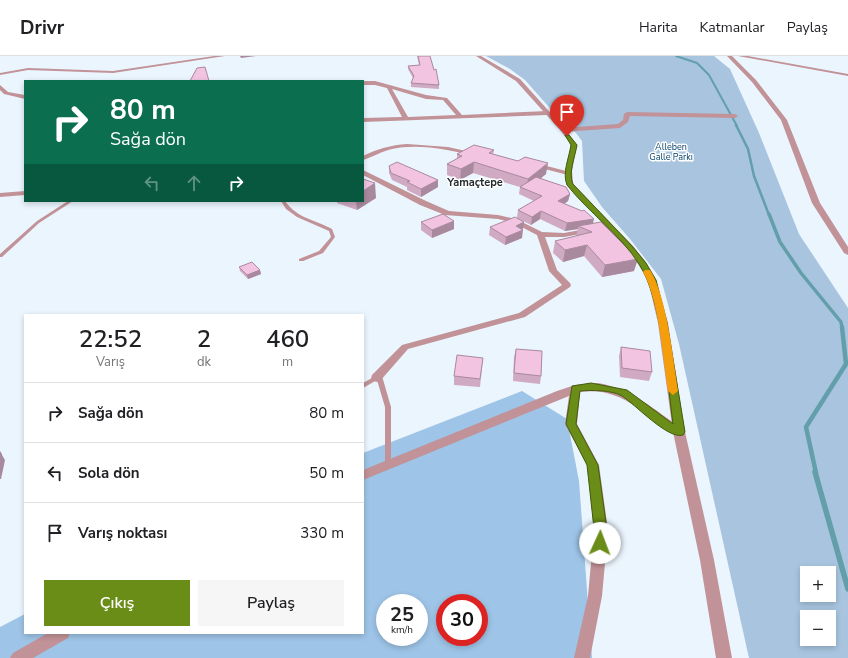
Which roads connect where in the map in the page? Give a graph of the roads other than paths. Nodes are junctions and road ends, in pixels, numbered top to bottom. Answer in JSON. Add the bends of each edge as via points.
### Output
{"nodes":[{"id":1,"x":223,"y":56,"type":"edge"},
{"id":2,"x":478,"y":56,"type":"edge"},
{"id":3,"x":728,"y":56,"type":"edge"},
{"id":4,"x":740,"y":56,"type":"edge"},
{"id":5,"x":0,"y":74,"type":"edge"},
{"id":6,"x":848,"y":75,"type":"edge"},
{"id":7,"x":364,"y":83,"type":"edge"},
{"id":8,"x":0,"y":87,"type":"edge"},
{"id":9,"x":389,"y":88,"type":"junction"},
{"id":10,"x":3,"y":93,"type":"edge"},
{"id":11,"x":24,"y":97,"type":"edge"},
{"id":12,"x":547,"y":113,"type":"junction"},
{"id":13,"x":460,"y":116,"type":"junction"},
{"id":14,"x":734,"y":116,"type":"dead end"},
{"id":15,"x":406,"y":118,"type":"junction"},
{"id":16,"x":364,"y":120,"type":"edge"},
{"id":17,"x":563,"y":130,"type":"junction"},
{"id":18,"x":485,"y":156,"type":"edge"},
{"id":19,"x":364,"y":158,"type":"edge"},
{"id":20,"x":526,"y":163,"type":"edge"},
{"id":21,"x":364,"y":173,"type":"edge"},
{"id":22,"x":568,"y":173,"type":"junction"},
{"id":23,"x":24,"y":193,"type":"edge"},
{"id":24,"x":0,"y":195,"type":"edge"},
{"id":25,"x":69,"y":202,"type":"edge"},
{"id":26,"x":284,"y":202,"type":"edge"},
{"id":27,"x":603,"y":229,"type":"junction"},
{"id":28,"x":540,"y":234,"type":"junction"},
{"id":29,"x":848,"y":253,"type":"edge"},
{"id":30,"x":0,"y":256,"type":"edge"},
{"id":31,"x":301,"y":260,"type":"dead end"},
{"id":32,"x":378,"y":377,"type":"junction"},
{"id":33,"x":364,"y":385,"type":"edge"},
{"id":34,"x":575,"y":389,"type":"junction"},
{"id":35,"x":679,"y":432,"type":"junction"},
{"id":36,"x":388,"y":464,"type":"junction"},
{"id":37,"x":364,"y":475,"type":"edge"},
{"id":38,"x":61,"y":634,"type":"edge"},
{"id":39,"x":18,"y":658,"type":"edge"},
{"id":40,"x":582,"y":658,"type":"edge"},
{"id":41,"x":724,"y":658,"type":"edge"}],
"edges":[{"from":1,"to":5,"type":"street","via":[[125,71],[28,69]]},
{"from":2,"to":12,"type":"street","via":[[518,80]]},
{"from":3,"to":29,"type":"street","via":[[754,81],[784,120],[816,203]]},
{"from":4,"to":6,"type":"street"},
{"from":7,"to":9,"type":"street"},
{"from":8,"to":10,"type":"street"},
{"from":9,"to":13,"type":"street","via":[[445,99]]},
{"from":9,"to":15,"type":"street"},
{"from":10,"to":11,"type":"street"},
{"from":12,"to":13,"type":"street"},
{"from":12,"to":17,"type":"street"},
{"from":13,"to":15,"type":"street"},
{"from":14,"to":17,"type":"street","via":[[627,114],[626,121],[620,126]]},
{"from":15,"to":16,"type":"street"},
{"from":17,"to":22,"type":"street","via":[[574,145]]},
{"from":18,"to":19,"type":"street","via":[[459,150],[399,146]]},
{"from":20,"to":22,"type":"street"},
{"from":21,"to":28,"type":"street","via":[[448,213],[510,219]]},
{"from":22,"to":27,"type":"street","via":[[570,185]]},
{"from":23,"to":24,"type":"street"},
{"from":25,"to":30,"type":"lane","via":[[38,222]]},
{"from":26,"to":31,"type":"lane","via":[[293,214],[323,224],[331,230],[333,237],[321,252]]},
{"from":27,"to":28,"type":"street","via":[[564,235]]},
{"from":27,"to":35,"type":"street","via":[[642,263],[652,280],[663,323]]},
{"from":28,"to":32,"type":"street","via":[[554,271],[567,285],[522,314],[405,347]]},
{"from":32,"to":33,"type":"lane"},
{"from":32,"to":36,"type":"lane","via":[[388,407]]},
{"from":34,"to":35,"type":"street","via":[[591,386],[624,392],[658,420]]},
{"from":34,"to":36,"type":"street"},
{"from":34,"to":40,"type":"street","via":[[571,424],[592,465],[601,530],[595,596]]},
{"from":35,"to":41,"type":"street","via":[[707,560]]},
{"from":36,"to":37,"type":"street"},
{"from":38,"to":39,"type":"street"}]}
